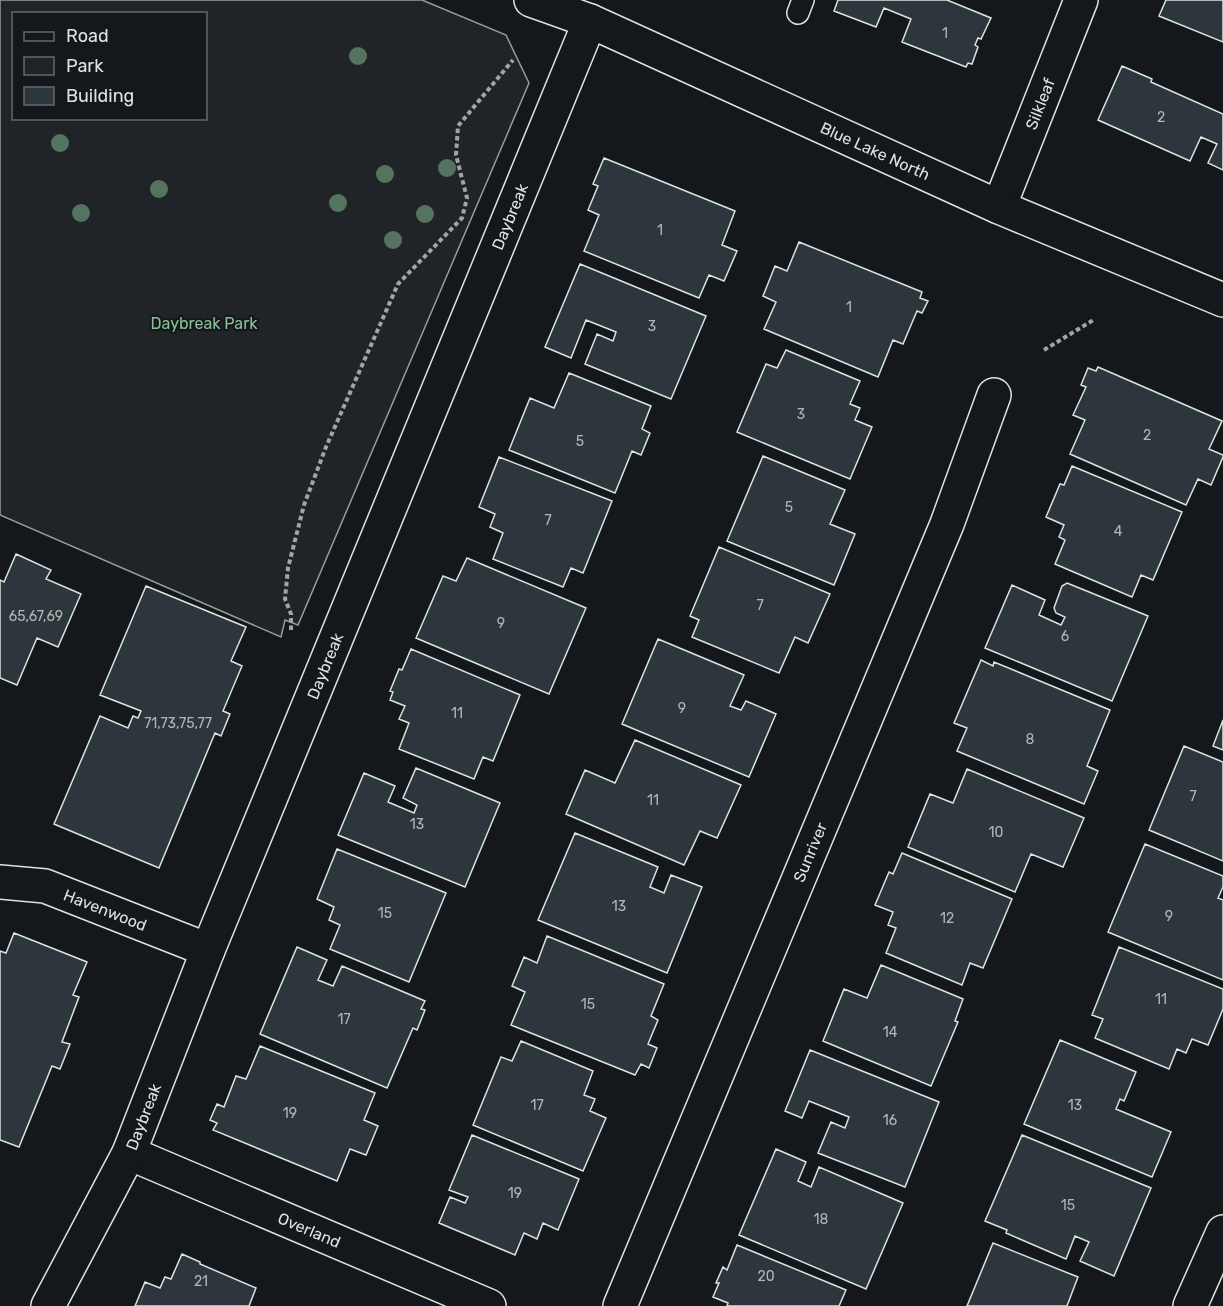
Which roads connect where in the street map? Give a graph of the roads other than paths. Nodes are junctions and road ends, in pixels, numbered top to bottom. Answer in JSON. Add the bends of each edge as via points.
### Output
{"nodes":[{"id":1,"x":531,"y":0,"type":"edge"},
{"id":2,"x":1081,"y":0,"type":"edge"},
{"id":3,"x":590,"y":21,"type":"junction"},
{"id":4,"x":999,"y":207,"type":"junction"},
{"id":5,"x":1223,"y":300,"type":"edge"},
{"id":6,"x":994,"y":395,"type":"dead end"},
{"id":7,"x":0,"y":882,"type":"edge"},
{"id":8,"x":208,"y":950,"type":"junction"},
{"id":9,"x":129,"y":1154,"type":"junction"},
{"id":10,"x":1223,"y":1232,"type":"edge"},
{"id":11,"x":48,"y":1306,"type":"edge"},
{"id":12,"x":489,"y":1306,"type":"edge"},
{"id":13,"x":620,"y":1306,"type":"edge"},
{"id":14,"x":1190,"y":1306,"type":"edge"}],
"edges":[{"from":1,"to":3,"type":"street","name":"Blue Lake North"},
{"from":2,"to":4,"type":"street","name":"Silkleaf"},
{"from":3,"to":4,"type":"street","name":"Blue Lake North"},
{"from":3,"to":8,"type":"street","name":"Daybreak"},
{"from":4,"to":5,"type":"street","name":"Blue Lake North"},
{"from":6,"to":13,"type":"street","name":"Sunriver","via":[[947,524]]},
{"from":7,"to":8,"type":"street","name":"Havenwood","via":[[45,886]]},
{"from":8,"to":9,"type":"street","name":"Daybreak"},
{"from":9,"to":11,"type":"street","name":"Daybreak"},
{"from":9,"to":12,"type":"street","name":"Overland"},
{"from":10,"to":14,"type":"street"}]}
